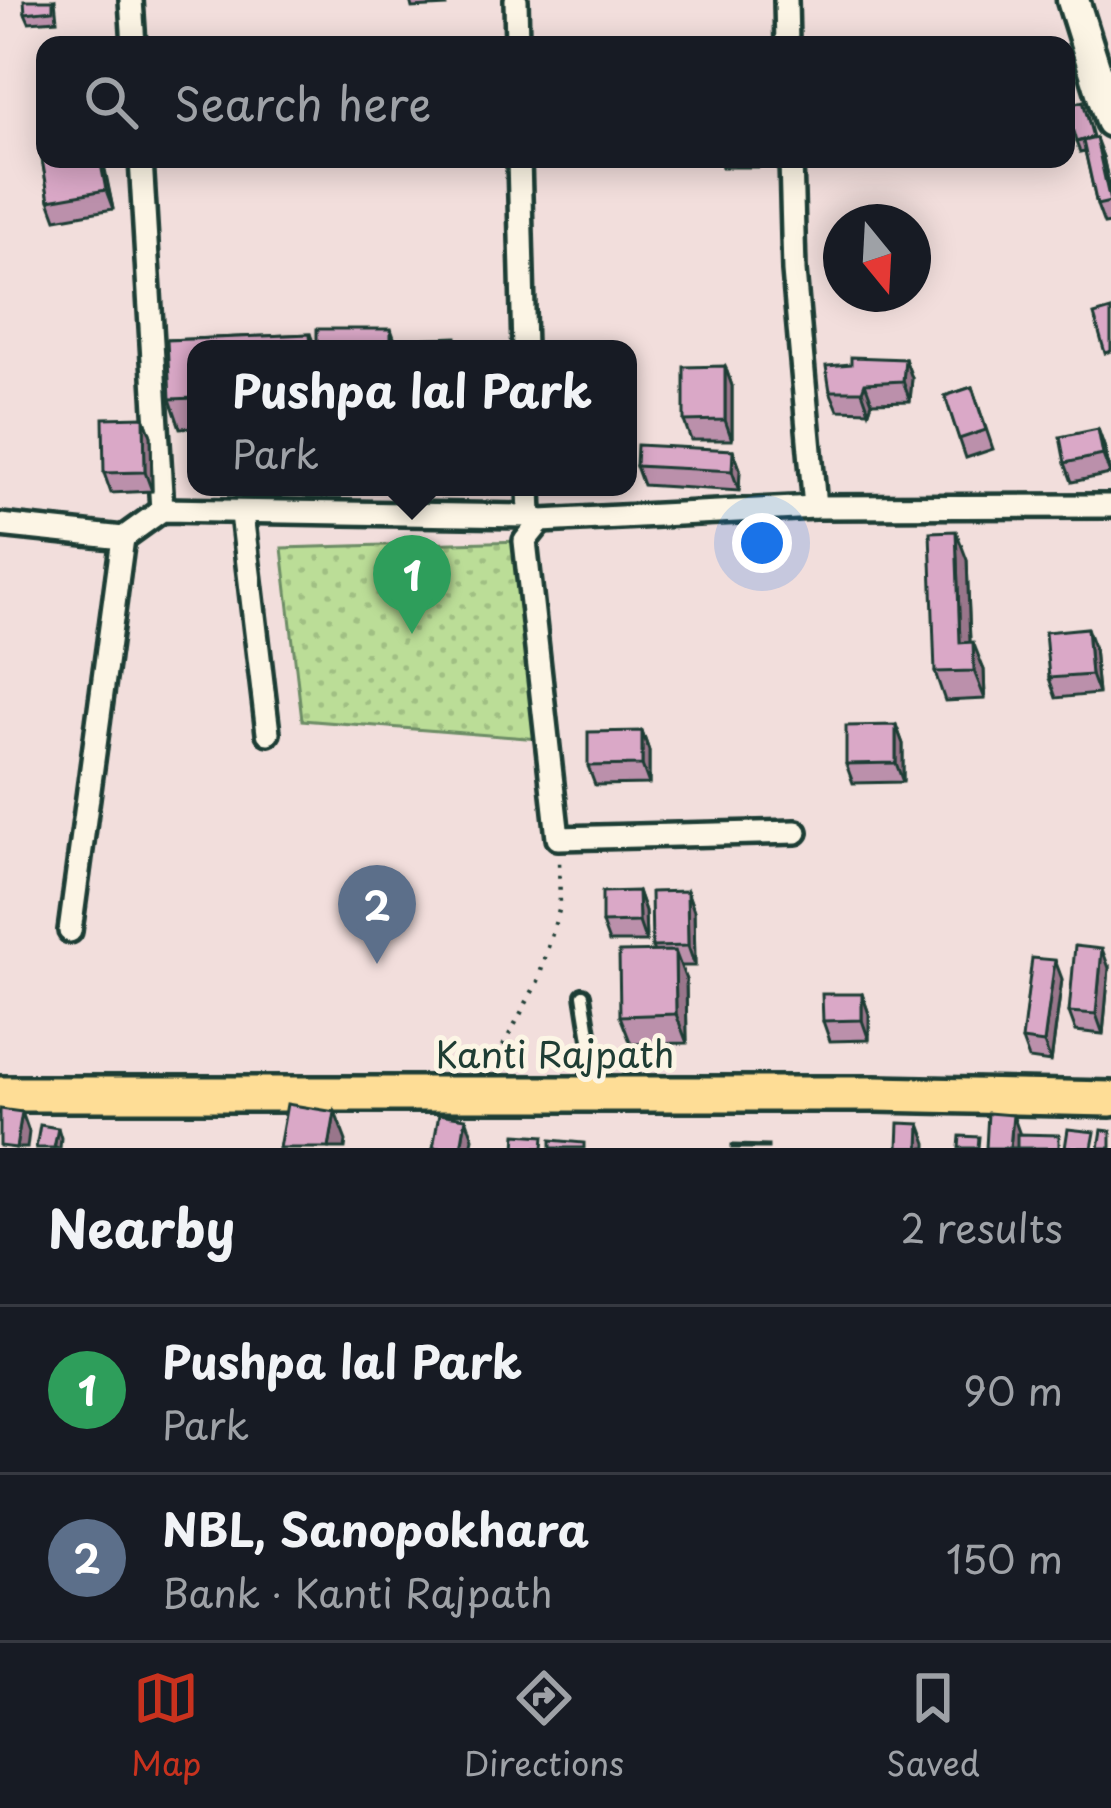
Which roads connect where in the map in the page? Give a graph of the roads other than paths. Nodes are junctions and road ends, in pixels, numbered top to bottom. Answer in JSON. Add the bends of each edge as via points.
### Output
{"nodes":[{"id":1,"x":131,"y":0,"type":"edge"},
{"id":2,"x":516,"y":0,"type":"edge"},
{"id":3,"x":786,"y":0,"type":"edge"},
{"id":4,"x":1073,"y":0,"type":"edge"},
{"id":5,"x":133,"y":36,"type":"edge"},
{"id":6,"x":517,"y":36,"type":"edge"},
{"id":7,"x":787,"y":36,"type":"edge"},
{"id":8,"x":1111,"y":121,"type":"edge"},
{"id":9,"x":142,"y":168,"type":"edge"},
{"id":10,"x":519,"y":168,"type":"edge"},
{"id":11,"x":791,"y":168,"type":"edge"},
{"id":12,"x":524,"y":340,"type":"edge"},
{"id":13,"x":532,"y":496,"type":"edge"},
{"id":14,"x":1111,"y":506,"type":"edge"},
{"id":15,"x":815,"y":507,"type":"junction"},
{"id":16,"x":162,"y":510,"type":"junction"},
{"id":17,"x":242,"y":514,"type":"junction"},
{"id":18,"x":536,"y":518,"type":"junction"},
{"id":19,"x":0,"y":525,"type":"edge"},
{"id":20,"x":122,"y":538,"type":"junction"},
{"id":21,"x":268,"y":733,"type":"dead end"},
{"id":22,"x":796,"y":832,"type":"dead end"},
{"id":23,"x":70,"y":932,"type":"dead end"},
{"id":24,"x":584,"y":995,"type":"dead end"},
{"id":25,"x":0,"y":1094,"type":"edge"},
{"id":26,"x":598,"y":1094,"type":"junction"},
{"id":27,"x":1111,"y":1100,"type":"edge"}],
"edges":[{"from":1,"to":5,"type":"street"},
{"from":2,"to":6,"type":"street"},
{"from":3,"to":7,"type":"street"},
{"from":4,"to":8,"type":"main road"},
{"from":9,"to":16,"type":"street"},
{"from":10,"to":12,"type":"street"},
{"from":11,"to":15,"type":"street"},
{"from":13,"to":18,"type":"street"},
{"from":14,"to":15,"type":"street"},
{"from":15,"to":18,"type":"street"},
{"from":16,"to":17,"type":"street"},
{"from":16,"to":20,"type":"street"},
{"from":17,"to":18,"type":"street"},
{"from":17,"to":21,"type":"street"},
{"from":18,"to":22,"type":"street","via":[[525,541],[558,838]]},
{"from":19,"to":20,"type":"street"},
{"from":20,"to":23,"type":"street"},
{"from":24,"to":26,"type":"lane"},
{"from":25,"to":26,"type":"main road","name":"Kanti Rajpath"},
{"from":26,"to":27,"type":"main road","name":"Kanti Rajpath"}]}
